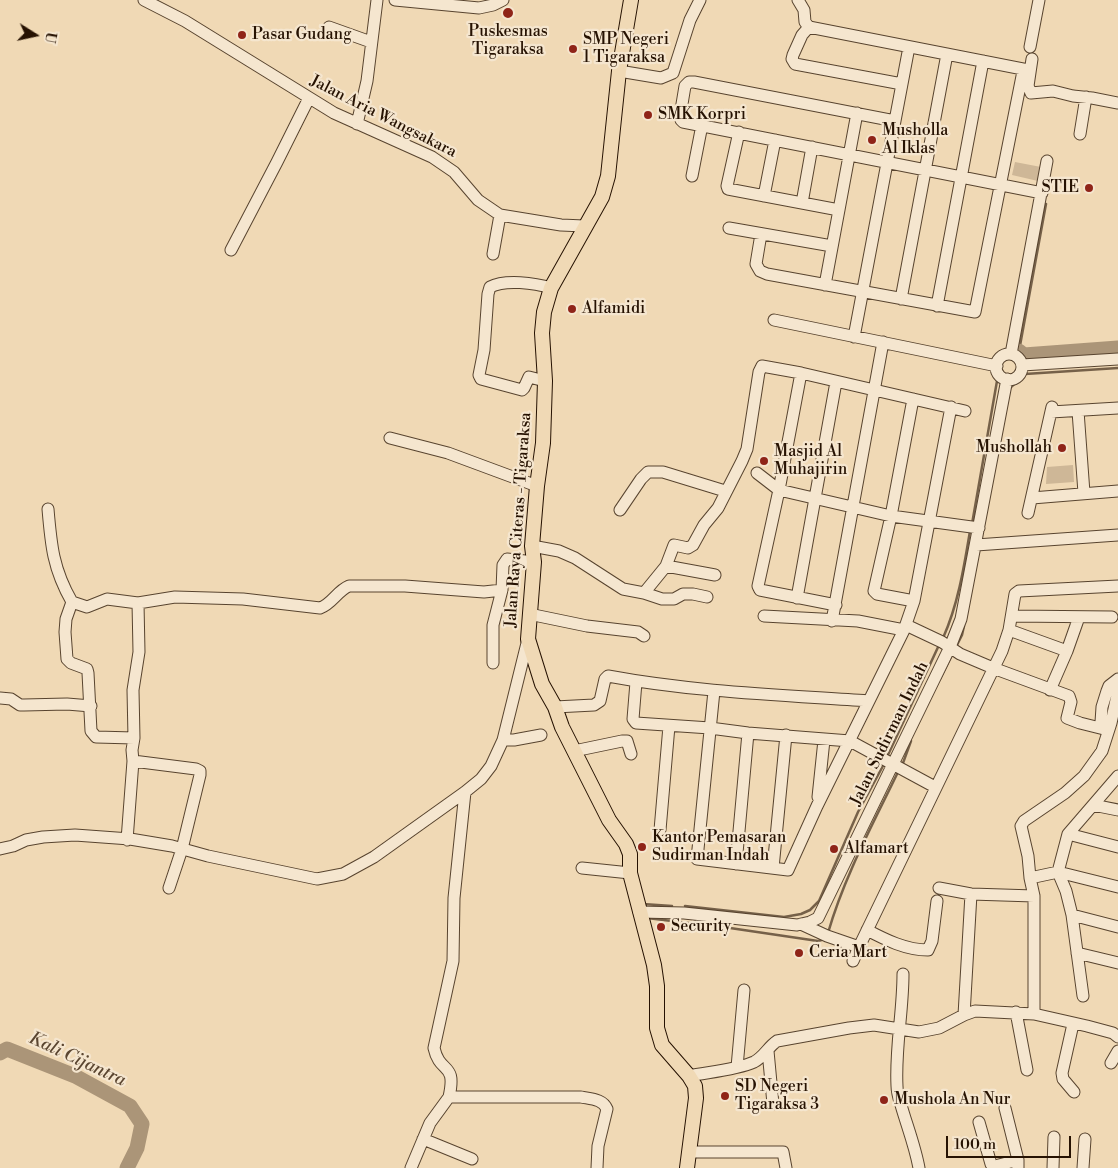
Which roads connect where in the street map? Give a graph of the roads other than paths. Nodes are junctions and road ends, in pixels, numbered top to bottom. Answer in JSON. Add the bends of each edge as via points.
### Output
{"nodes":[{"id":1,"x":144,"y":0,"type":"edge"},
{"id":2,"x":377,"y":0,"type":"edge"},
{"id":3,"x":395,"y":0,"type":"edge"},
{"id":4,"x":502,"y":0,"type":"edge"},
{"id":5,"x":631,"y":0,"type":"edge"},
{"id":6,"x":700,"y":0,"type":"edge"},
{"id":7,"x":798,"y":0,"type":"edge"},
{"id":8,"x":1039,"y":0,"type":"edge"},
{"id":9,"x":447,"y":3,"type":"edge"},
{"id":10,"x":329,"y":27,"type":"dead end"},
{"id":11,"x":809,"y":27,"type":"junction"},
{"id":12,"x":371,"y":42,"type":"junction"},
{"id":13,"x":909,"y":47,"type":"junction"},
{"id":14,"x":947,"y":54,"type":"junction"},
{"id":15,"x":983,"y":61,"type":"junction"},
{"id":16,"x":1029,"y":61,"type":"junction"},
{"id":17,"x":619,"y":71,"type":"junction"},
{"id":18,"x":902,"y":84,"type":"junction"},
{"id":19,"x":1086,"y":97,"type":"junction"},
{"id":20,"x":309,"y":98,"type":"junction"},
{"id":21,"x":1118,"y":103,"type":"edge"},
{"id":22,"x":857,"y":113,"type":"junction"},
{"id":23,"x":895,"y":121,"type":"junction"},
{"id":24,"x":357,"y":124,"type":"junction"},
{"id":25,"x":702,"y":125,"type":"junction"},
{"id":26,"x":739,"y":132,"type":"junction"},
{"id":27,"x":1080,"y":134,"type":"dead end"},
{"id":28,"x":776,"y":140,"type":"junction"},
{"id":29,"x":812,"y":147,"type":"junction"},
{"id":30,"x":849,"y":154,"type":"junction"},
{"id":31,"x":1047,"y":161,"type":"dead end"},
{"id":32,"x":887,"y":162,"type":"junction"},
{"id":33,"x":926,"y":170,"type":"junction"},
{"id":34,"x":692,"y":176,"type":"dead end"},
{"id":35,"x":962,"y":177,"type":"junction"},
{"id":36,"x":1000,"y":185,"type":"junction"},
{"id":37,"x":1042,"y":193,"type":"junction"},
{"id":38,"x":764,"y":196,"type":"junction"},
{"id":39,"x":802,"y":203,"type":"junction"},
{"id":40,"x":839,"y":210,"type":"junction"},
{"id":41,"x":500,"y":215,"type":"junction"},
{"id":42,"x":584,"y":226,"type":"junction"},
{"id":43,"x":729,"y":228,"type":"dead end"},
{"id":44,"x":761,"y":234,"type":"junction"},
{"id":45,"x":832,"y":246,"type":"junction"},
{"id":46,"x":231,"y":250,"type":"dead end"},
{"id":47,"x":493,"y":254,"type":"dead end"},
{"id":48,"x":825,"y":285,"type":"junction"},
{"id":49,"x":551,"y":288,"type":"junction"},
{"id":50,"x":862,"y":292,"type":"junction"},
{"id":51,"x":901,"y":300,"type":"junction"},
{"id":52,"x":937,"y":306,"type":"junction"},
{"id":53,"x":774,"y":320,"type":"dead end"},
{"id":54,"x":854,"y":336,"type":"junction"},
{"id":55,"x":883,"y":342,"type":"junction"},
{"id":56,"x":1011,"y":354,"type":"junction"},
{"id":57,"x":1118,"y":359,"type":"edge"},
{"id":58,"x":1022,"y":365,"type":"junction"},
{"id":59,"x":997,"y":366,"type":"junction"},
{"id":60,"x":800,"y":373,"type":"junction"},
{"id":61,"x":1007,"y":379,"type":"junction"},
{"id":62,"x":545,"y":381,"type":"junction"},
{"id":63,"x":836,"y":382,"type":"junction"},
{"id":64,"x":875,"y":391,"type":"junction"},
{"id":65,"x":913,"y":399,"type":"junction"},
{"id":66,"x":951,"y":407,"type":"junction"},
{"id":67,"x":1118,"y":408,"type":"edge"},
{"id":68,"x":965,"y":411,"type":"dead end"},
{"id":69,"x":1078,"y":411,"type":"junction"},
{"id":70,"x":390,"y":438,"type":"dead end"},
{"id":71,"x":757,"y":473,"type":"dead end"},
{"id":72,"x":537,"y":486,"type":"junction"},
{"id":73,"x":779,"y":490,"type":"junction"},
{"id":74,"x":726,"y":491,"type":"junction"},
{"id":75,"x":1118,"y":491,"type":"edge"},
{"id":76,"x":1084,"y":493,"type":"junction"},
{"id":77,"x":1032,"y":498,"type":"junction"},
{"id":78,"x":815,"y":499,"type":"junction"},
{"id":79,"x":48,"y":508,"type":"dead end"},
{"id":80,"x":853,"y":508,"type":"junction"},
{"id":81,"x":620,"y":510,"type":"dead end"},
{"id":82,"x":1028,"y":513,"type":"dead end"},
{"id":83,"x":891,"y":516,"type":"junction"},
{"id":84,"x":930,"y":522,"type":"junction"},
{"id":85,"x":979,"y":528,"type":"junction"},
{"id":86,"x":1118,"y":535,"type":"edge"},
{"id":87,"x":976,"y":544,"type":"junction"},
{"id":88,"x":532,"y":546,"type":"junction"},
{"id":89,"x":534,"y":562,"type":"junction"},
{"id":90,"x":666,"y":566,"type":"junction"},
{"id":91,"x":715,"y":576,"type":"dead end"},
{"id":92,"x":1118,"y":586,"type":"edge"},
{"id":93,"x":502,"y":590,"type":"junction"},
{"id":94,"x":644,"y":593,"type":"junction"},
{"id":95,"x":707,"y":597,"type":"dead end"},
{"id":96,"x":797,"y":598,"type":"junction"},
{"id":97,"x":914,"y":601,"type":"junction"},
{"id":98,"x":72,"y":602,"type":"junction"},
{"id":99,"x":138,"y":603,"type":"junction"},
{"id":100,"x":836,"y":605,"type":"junction"},
{"id":101,"x":529,"y":614,"type":"junction"},
{"id":102,"x":764,"y":616,"type":"dead end"},
{"id":103,"x":1012,"y":616,"type":"junction"},
{"id":104,"x":1079,"y":616,"type":"junction"},
{"id":105,"x":1112,"y":618,"type":"dead end"},
{"id":106,"x":832,"y":621,"type":"junction"},
{"id":107,"x":905,"y":627,"type":"junction"},
{"id":108,"x":1009,"y":630,"type":"junction"},
{"id":109,"x":644,"y":636,"type":"dead end"},
{"id":110,"x":528,"y":639,"type":"junction"},
{"id":111,"x":950,"y":647,"type":"junction"},
{"id":112,"x":1067,"y":651,"type":"junction"},
{"id":113,"x":493,"y":663,"type":"dead end"},
{"id":114,"x":993,"y":668,"type":"junction"},
{"id":115,"x":636,"y":682,"type":"junction"},
{"id":116,"x":1116,"y":687,"type":"edge"},
{"id":117,"x":1050,"y":690,"type":"junction"},
{"id":118,"x":714,"y":691,"type":"junction"},
{"id":119,"x":0,"y":698,"type":"edge"},
{"id":120,"x":868,"y":701,"type":"junction"},
{"id":121,"x":91,"y":706,"type":"junction"},
{"id":122,"x":555,"y":707,"type":"junction"},
{"id":123,"x":669,"y":726,"type":"junction"},
{"id":124,"x":1109,"y":726,"type":"junction"},
{"id":125,"x":710,"y":728,"type":"junction"},
{"id":126,"x":748,"y":733,"type":"junction"},
{"id":127,"x":541,"y":735,"type":"dead end"},
{"id":128,"x":786,"y":735,"type":"junction"},
{"id":129,"x":134,"y":738,"type":"junction"},
{"id":130,"x":503,"y":740,"type":"junction"},
{"id":131,"x":824,"y":740,"type":"junction"},
{"id":132,"x":850,"y":741,"type":"junction"},
{"id":133,"x":574,"y":751,"type":"junction"},
{"id":134,"x":631,"y":754,"type":"dead end"},
{"id":135,"x":133,"y":761,"type":"junction"},
{"id":136,"x":893,"y":765,"type":"junction"},
{"id":137,"x":1118,"y":776,"type":"edge"},
{"id":138,"x":935,"y":787,"type":"junction"},
{"id":139,"x":465,"y":792,"type":"junction"},
{"id":140,"x":1093,"y":805,"type":"junction"},
{"id":141,"x":817,"y":806,"type":"junction"},
{"id":142,"x":1118,"y":810,"type":"edge"},
{"id":143,"x":660,"y":830,"type":"dead end"},
{"id":144,"x":1068,"y":834,"type":"junction"},
{"id":145,"x":127,"y":840,"type":"junction"},
{"id":146,"x":1118,"y":847,"type":"edge"},
{"id":147,"x":0,"y":849,"type":"edge"},
{"id":148,"x":182,"y":849,"type":"junction"},
{"id":149,"x":736,"y":864,"type":"junction"},
{"id":150,"x":582,"y":868,"type":"dead end"},
{"id":151,"x":772,"y":868,"type":"junction"},
{"id":152,"x":1058,"y":872,"type":"junction"},
{"id":153,"x":630,"y":873,"type":"junction"},
{"id":154,"x":1030,"y":878,"type":"junction"},
{"id":155,"x":1118,"y":887,"type":"edge"},
{"id":156,"x":169,"y":888,"type":"dead end"},
{"id":157,"x":939,"y":888,"type":"dead end"},
{"id":158,"x":971,"y":894,"type":"junction"},
{"id":159,"x":1034,"y":896,"type":"junction"},
{"id":160,"x":937,"y":901,"type":"dead end"},
{"id":161,"x":639,"y":912,"type":"junction"},
{"id":162,"x":1072,"y":915,"type":"junction"},
{"id":163,"x":801,"y":924,"type":"junction"},
{"id":164,"x":1118,"y":927,"type":"edge"},
{"id":165,"x":867,"y":930,"type":"junction"},
{"id":166,"x":859,"y":947,"type":"junction"},
{"id":167,"x":1077,"y":953,"type":"junction"},
{"id":168,"x":853,"y":961,"type":"dead end"},
{"id":169,"x":1118,"y":963,"type":"edge"},
{"id":170,"x":903,"y":974,"type":"dead end"},
{"id":171,"x":1118,"y":976,"type":"edge"},
{"id":172,"x":744,"y":990,"type":"dead end"},
{"id":173,"x":1083,"y":996,"type":"dead end"},
{"id":174,"x":1016,"y":1012,"type":"junction"},
{"id":175,"x":1034,"y":1014,"type":"junction"},
{"id":176,"x":964,"y":1015,"type":"junction"},
{"id":177,"x":1073,"y":1024,"type":"junction"},
{"id":178,"x":899,"y":1028,"type":"junction"},
{"id":179,"x":1118,"y":1037,"type":"edge"},
{"id":180,"x":768,"y":1051,"type":"junction"},
{"id":181,"x":1118,"y":1051,"type":"edge"},
{"id":182,"x":1111,"y":1062,"type":"dead end"},
{"id":183,"x":737,"y":1067,"type":"junction"},
{"id":184,"x":1027,"y":1070,"type":"dead end"},
{"id":185,"x":689,"y":1076,"type":"junction"},
{"id":186,"x":1074,"y":1092,"type":"dead end"},
{"id":187,"x":449,"y":1097,"type":"junction"},
{"id":188,"x":774,"y":1104,"type":"dead end"},
{"id":189,"x":1005,"y":1108,"type":"dead end"},
{"id":190,"x":979,"y":1122,"type":"dead end"},
{"id":191,"x":1054,"y":1137,"type":"dead end"},
{"id":192,"x":423,"y":1139,"type":"junction"},
{"id":193,"x":1085,"y":1139,"type":"dead end"},
{"id":194,"x":690,"y":1152,"type":"junction"},
{"id":195,"x":472,"y":1159,"type":"dead end"},
{"id":196,"x":1018,"y":1164,"type":"edge"},
{"id":197,"x":411,"y":1168,"type":"edge"},
{"id":198,"x":597,"y":1168,"type":"edge"},
{"id":199,"x":687,"y":1168,"type":"edge"},
{"id":200,"x":786,"y":1168,"type":"edge"},
{"id":201,"x":919,"y":1168,"type":"edge"},
{"id":202,"x":1053,"y":1168,"type":"edge"},
{"id":203,"x":1083,"y":1168,"type":"edge"}],
"edges":[{"from":1,"to":20,"type":"street","name":"Jalan Aria Wangsakara","via":[[185,21]]},
{"from":2,"to":12,"type":"street"},
{"from":3,"to":9,"type":"street"},
{"from":4,"to":9,"type":"street","via":[[486,8]]},
{"from":5,"to":17,"type":"main road","name":"Jalan Raya Citeras - Tigaraksa"},
{"from":6,"to":17,"type":"street","via":[[673,73],[661,78]]},
{"from":7,"to":11,"type":"street"},
{"from":8,"to":16,"type":"street"},
{"from":10,"to":12,"type":"street"},
{"from":11,"to":13,"type":"street"},
{"from":11,"to":18,"type":"street","via":[[802,34],[793,55],[795,64]]},
{"from":12,"to":24,"type":"street","via":[[367,81]]},
{"from":13,"to":14,"type":"street"},
{"from":13,"to":18,"type":"street"},
{"from":14,"to":15,"type":"street"},
{"from":14,"to":33,"type":"street"},
{"from":15,"to":16,"type":"street"},
{"from":15,"to":35,"type":"street"},
{"from":16,"to":19,"type":"street","via":[[1028,86],[1031,93],[1053,91]]},
{"from":16,"to":36,"type":"street","via":[[1023,71]]},
{"from":17,"to":42,"type":"main road","name":"Jalan Raya Citeras - Tigaraksa","via":[[608,176],[602,197]]},
{"from":18,"to":23,"type":"street"},
{"from":19,"to":21,"type":"street"},
{"from":19,"to":27,"type":"street"},
{"from":20,"to":24,"type":"street","name":"Jalan Aria Wangsakara"},
{"from":20,"to":46,"type":"street"},
{"from":22,"to":23,"type":"street"},
{"from":22,"to":25,"type":"street","via":[[689,82],[685,86],[681,120]]},
{"from":22,"to":30,"type":"street"},
{"from":23,"to":32,"type":"street"},
{"from":24,"to":41,"type":"street","name":"Jalan Aria Wangsakara","via":[[448,167],[478,200]]},
{"from":25,"to":26,"type":"street"},
{"from":25,"to":34,"type":"street"},
{"from":26,"to":28,"type":"street"},
{"from":26,"to":38,"type":"street","via":[[727,188]]},
{"from":28,"to":29,"type":"street"},
{"from":28,"to":38,"type":"street"},
{"from":29,"to":30,"type":"street"},
{"from":29,"to":39,"type":"street"},
{"from":30,"to":32,"type":"street"},
{"from":30,"to":40,"type":"street"},
{"from":31,"to":37,"type":"street"},
{"from":32,"to":33,"type":"street"},
{"from":32,"to":50,"type":"street"},
{"from":33,"to":35,"type":"street"},
{"from":33,"to":51,"type":"street"},
{"from":35,"to":36,"type":"street"},
{"from":35,"to":52,"type":"street"},
{"from":36,"to":37,"type":"street"},
{"from":36,"to":52,"type":"street","via":[[975,312]]},
{"from":37,"to":56,"type":"street"},
{"from":38,"to":39,"type":"street"},
{"from":39,"to":40,"type":"street"},
{"from":40,"to":45,"type":"street"},
{"from":41,"to":42,"type":"street","name":"Jalan Aria Wangsakara"},
{"from":41,"to":47,"type":"street"},
{"from":42,"to":49,"type":"main road","name":"Jalan Raya Citeras - Tigaraksa"},
{"from":43,"to":44,"type":"street"},
{"from":44,"to":45,"type":"street"},
{"from":44,"to":48,"type":"street","via":[[756,264],[760,271]]},
{"from":45,"to":48,"type":"street"},
{"from":48,"to":50,"type":"street"},
{"from":49,"to":62,"type":"main road","name":"Jalan Raya Citeras - Tigaraksa","via":[[542,333]]},
{"from":49,"to":62,"type":"street","via":[[529,283],[490,287],[479,376],[522,390],[529,377]]},
{"from":50,"to":51,"type":"street"},
{"from":50,"to":54,"type":"street"},
{"from":51,"to":52,"type":"street"},
{"from":53,"to":54,"type":"street"},
{"from":54,"to":55,"type":"street"},
{"from":55,"to":59,"type":"street"},
{"from":55,"to":64,"type":"street"},
{"from":56,"to":58,"type":"street","via":[[1016,355]]},
{"from":56,"to":59,"type":"street","via":[[1002,356]]},
{"from":57,"to":58,"type":"street"},
{"from":58,"to":61,"type":"street","via":[[1020,374],[1014,379]]},
{"from":59,"to":61,"type":"street","via":[[1000,376]]},
{"from":60,"to":63,"type":"street"},
{"from":60,"to":73,"type":"street"},
{"from":60,"to":74,"type":"street","via":[[762,366],[745,456]]},
{"from":61,"to":85,"type":"street","name":"Jalan Sudirman Indah"},
{"from":62,"to":72,"type":"main road","name":"Jalan Raya Citeras - Tigaraksa","via":[[543,443]]},
{"from":63,"to":64,"type":"street"},
{"from":63,"to":78,"type":"street"},
{"from":64,"to":65,"type":"street"},
{"from":64,"to":80,"type":"street"},
{"from":65,"to":66,"type":"street"},
{"from":65,"to":83,"type":"street"},
{"from":66,"to":68,"type":"street"},
{"from":66,"to":84,"type":"street"},
{"from":67,"to":69,"type":"street"},
{"from":69,"to":76,"type":"street"},
{"from":69,"to":77,"type":"street","via":[[1052,410]]},
{"from":70,"to":72,"type":"street","via":[[448,452]]},
{"from":71,"to":73,"type":"street"},
{"from":72,"to":88,"type":"main road","name":"Jalan Raya Citeras - Tigaraksa"},
{"from":73,"to":78,"type":"street"},
{"from":73,"to":96,"type":"street","via":[[758,586],[760,590]]},
{"from":74,"to":81,"type":"street","via":[[663,472],[648,472]]},
{"from":74,"to":90,"type":"street","via":[[693,545],[688,548],[674,545]]},
{"from":75,"to":76,"type":"street"},
{"from":76,"to":77,"type":"street"},
{"from":77,"to":82,"type":"street"},
{"from":78,"to":80,"type":"street"},
{"from":78,"to":96,"type":"street"},
{"from":79,"to":98,"type":"street","via":[[56,567]]},
{"from":80,"to":83,"type":"street"},
{"from":80,"to":100,"type":"street"},
{"from":83,"to":84,"type":"street"},
{"from":83,"to":97,"type":"street","via":[[874,591]]},
{"from":84,"to":85,"type":"street"},
{"from":84,"to":97,"type":"street"},
{"from":85,"to":87,"type":"street","name":"Jalan Sudirman Indah"},
{"from":86,"to":87,"type":"street"},
{"from":87,"to":111,"type":"street","name":"Jalan Sudirman Indah","via":[[961,619]]},
{"from":88,"to":89,"type":"main road","name":"Jalan Raya Citeras - Tigaraksa"},
{"from":88,"to":94,"type":"street","via":[[567,554],[623,589]]},
{"from":89,"to":93,"type":"street","via":[[507,559],[503,565]]},
{"from":89,"to":101,"type":"main road","name":"Jalan Raya Citeras - Tigaraksa"},
{"from":90,"to":91,"type":"street"},
{"from":90,"to":94,"type":"street"},
{"from":92,"to":103,"type":"street","via":[[1019,591],[1013,596]]},
{"from":93,"to":99,"type":"street","via":[[349,586],[320,608],[243,599],[185,597]]},
{"from":93,"to":113,"type":"street","via":[[493,625]]},
{"from":94,"to":95,"type":"street","via":[[668,600],[683,594]]},
{"from":96,"to":100,"type":"street"},
{"from":97,"to":107,"type":"street"},
{"from":98,"to":99,"type":"street","via":[[87,607],[107,599]]},
{"from":98,"to":121,"type":"street","via":[[64,632],[67,658],[70,663],[87,669]]},
{"from":99,"to":129,"type":"street"},
{"from":100,"to":106,"type":"street"},
{"from":101,"to":109,"type":"street","via":[[638,632]]},
{"from":101,"to":110,"type":"main road","name":"Jalan Raya Citeras - Tigaraksa"},
{"from":102,"to":106,"type":"street"},
{"from":103,"to":104,"type":"street"},
{"from":103,"to":108,"type":"street"},
{"from":104,"to":105,"type":"street"},
{"from":104,"to":112,"type":"street"},
{"from":106,"to":107,"type":"street"},
{"from":107,"to":111,"type":"street"},
{"from":107,"to":120,"type":"street"},
{"from":108,"to":112,"type":"street"},
{"from":108,"to":114,"type":"street"},
{"from":110,"to":122,"type":"main road","name":"Jalan Raya Citeras - Tigaraksa","via":[[542,684]]},
{"from":110,"to":130,"type":"street"},
{"from":111,"to":114,"type":"street"},
{"from":111,"to":136,"type":"street","name":"Jalan Sudirman Indah"},
{"from":112,"to":117,"type":"street"},
{"from":114,"to":117,"type":"street"},
{"from":114,"to":138,"type":"street"},
{"from":115,"to":118,"type":"street"},
{"from":115,"to":122,"type":"street","via":[[606,677],[600,701],[594,705]]},
{"from":115,"to":123,"type":"street","via":[[633,720]]},
{"from":116,"to":124,"type":"street","via":[[1102,707],[1101,722]]},
{"from":117,"to":124,"type":"street","via":[[1069,696],[1071,702],[1067,718]]},
{"from":118,"to":120,"type":"street"},
{"from":118,"to":125,"type":"street"},
{"from":119,"to":121,"type":"street","via":[[11,699],[20,705]]},
{"from":120,"to":132,"type":"street"},
{"from":121,"to":129,"type":"street","via":[[90,723],[94,736]]},
{"from":122,"to":133,"type":"main road","name":"Jalan Raya Citeras - Tigaraksa"},
{"from":123,"to":125,"type":"street"},
{"from":123,"to":143,"type":"street"},
{"from":124,"to":154,"type":"street","via":[[1102,751],[1084,776],[1022,823]]},
{"from":125,"to":126,"type":"street"},
{"from":125,"to":149,"type":"street","via":[[697,859]]},
{"from":126,"to":128,"type":"street"},
{"from":126,"to":149,"type":"street"},
{"from":127,"to":130,"type":"street"},
{"from":128,"to":131,"type":"street"},
{"from":128,"to":151,"type":"street"},
{"from":129,"to":135,"type":"street"},
{"from":130,"to":139,"type":"street","via":[[491,766]]},
{"from":131,"to":132,"type":"street"},
{"from":131,"to":141,"type":"street"},
{"from":132,"to":136,"type":"street"},
{"from":132,"to":141,"type":"street"},
{"from":133,"to":134,"type":"street","via":[[626,741]]},
{"from":133,"to":153,"type":"main road","name":"Jalan Raya Citeras - Tigaraksa","via":[[609,820],[626,844],[630,854]]},
{"from":135,"to":145,"type":"street"},
{"from":135,"to":148,"type":"street","via":[[200,771]]},
{"from":136,"to":138,"type":"street"},
{"from":136,"to":163,"type":"street","name":"Jalan Sudirman Indah","via":[[818,918]]},
{"from":137,"to":140,"type":"street"},
{"from":138,"to":165,"type":"street"},
{"from":139,"to":148,"type":"street","via":[[374,857],[343,874],[317,879]]},
{"from":139,"to":187,"type":"street","via":[[454,898],[453,961],[434,1048],[436,1058],[451,1073]]},
{"from":140,"to":142,"type":"street"},
{"from":140,"to":144,"type":"street"},
{"from":141,"to":151,"type":"street","via":[[788,870]]},
{"from":144,"to":146,"type":"street"},
{"from":144,"to":152,"type":"street"},
{"from":145,"to":147,"type":"street","via":[[57,835],[26,840]]},
{"from":145,"to":148,"type":"street"},
{"from":148,"to":156,"type":"street"},
{"from":149,"to":151,"type":"street"},
{"from":150,"to":153,"type":"street"},
{"from":152,"to":154,"type":"street"},
{"from":152,"to":155,"type":"street"},
{"from":152,"to":162,"type":"street"},
{"from":153,"to":161,"type":"main road","name":"Jalan Raya Citeras - Tigaraksa"},
{"from":154,"to":159,"type":"street"},
{"from":157,"to":158,"type":"street"},
{"from":158,"to":159,"type":"street"},
{"from":158,"to":176,"type":"street"},
{"from":159,"to":175,"type":"street"},
{"from":160,"to":165,"type":"street","via":[[928,950],[913,950]]},
{"from":161,"to":163,"type":"street"},
{"from":161,"to":185,"type":"main road","name":"Jalan Raya Citeras - Tigaraksa","via":[[654,965],[657,1028],[662,1045]]},
{"from":162,"to":164,"type":"street"},
{"from":162,"to":167,"type":"street"},
{"from":163,"to":166,"type":"street"},
{"from":165,"to":166,"type":"street"},
{"from":166,"to":168,"type":"street"},
{"from":167,"to":169,"type":"street"},
{"from":167,"to":173,"type":"street"},
{"from":169,"to":171,"type":"street"},
{"from":170,"to":178,"type":"street"},
{"from":172,"to":183,"type":"street"},
{"from":174,"to":175,"type":"street"},
{"from":174,"to":176,"type":"street"},
{"from":174,"to":184,"type":"street"},
{"from":175,"to":177,"type":"street"},
{"from":176,"to":178,"type":"street","via":[[939,1028],[919,1032]]},
{"from":177,"to":179,"type":"street"},
{"from":177,"to":186,"type":"street","via":[[1062,1073]]},
{"from":178,"to":180,"type":"street","via":[[874,1025],[802,1036],[777,1041]]},
{"from":178,"to":201,"type":"street","via":[[896,1088]]},
{"from":180,"to":183,"type":"street","via":[[755,1062]]},
{"from":180,"to":188,"type":"street"},
{"from":181,"to":182,"type":"street"},
{"from":183,"to":185,"type":"street"},
{"from":185,"to":194,"type":"main road","name":"Jalan Raya Citeras - Tigaraksa","via":[[695,1086],[696,1098]]},
{"from":187,"to":192,"type":"street"},
{"from":187,"to":198,"type":"street","via":[[581,1097],[601,1102],[607,1109],[598,1146]]},
{"from":189,"to":196,"type":"street"},
{"from":190,"to":196,"type":"street","via":[[991,1164]]},
{"from":191,"to":202,"type":"street"},
{"from":192,"to":195,"type":"street"},
{"from":192,"to":197,"type":"street"},
{"from":193,"to":203,"type":"street"},
{"from":194,"to":199,"type":"main road","name":"Jalan Raya Citeras - Tigaraksa"},
{"from":194,"to":200,"type":"street","via":[[783,1152]]}]}
